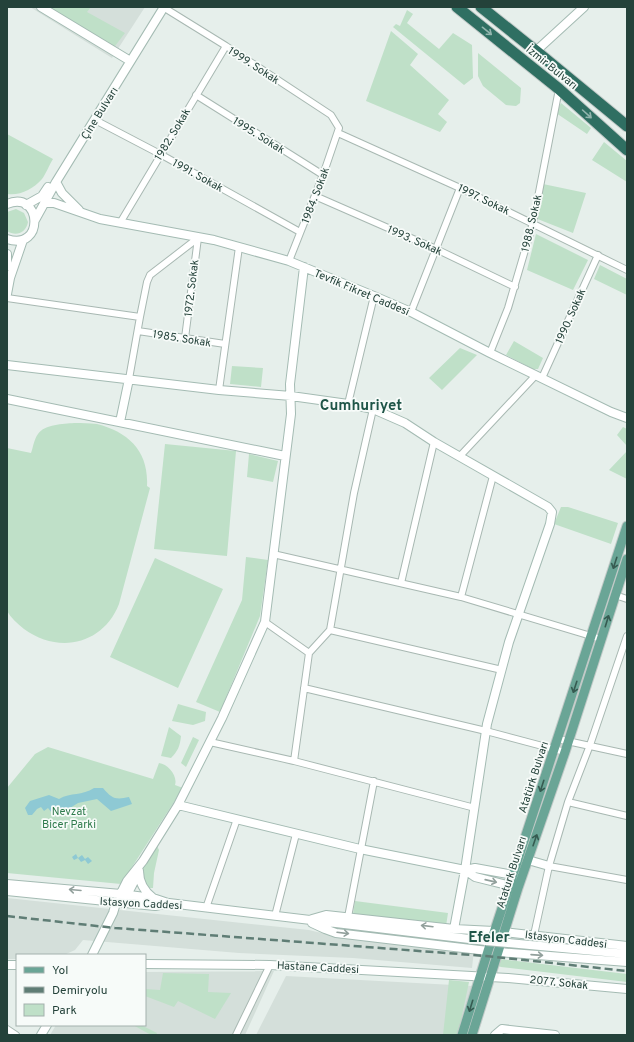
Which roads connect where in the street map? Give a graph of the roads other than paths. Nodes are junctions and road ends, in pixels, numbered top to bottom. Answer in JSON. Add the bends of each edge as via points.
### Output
{"nodes":[{"id":1,"x":41,"y":7,"type":"edge"},
{"id":2,"x":162,"y":7,"type":"edge"},
{"id":3,"x":457,"y":7,"type":"edge"},
{"id":4,"x":481,"y":7,"type":"edge"},
{"id":5,"x":584,"y":7,"type":"edge"},
{"id":6,"x":226,"y":46,"type":"junction"},
{"id":7,"x":536,"y":51,"type":"junction"},
{"id":8,"x":129,"y":60,"type":"junction"},
{"id":9,"x":559,"y":88,"type":"junction"},
{"id":10,"x":196,"y":95,"type":"junction"},
{"id":11,"x":95,"y":120,"type":"junction"},
{"id":12,"x":627,"y":126,"type":"edge"},
{"id":13,"x":338,"y":130,"type":"junction"},
{"id":14,"x":627,"y":150,"type":"edge"},
{"id":15,"x":160,"y":154,"type":"junction"},
{"id":16,"x":323,"y":175,"type":"junction"},
{"id":17,"x":56,"y":182,"type":"junction"},
{"id":18,"x":460,"y":188,"type":"junction"},
{"id":19,"x":315,"y":196,"type":"junction"},
{"id":20,"x":44,"y":203,"type":"junction"},
{"id":21,"x":7,"y":204,"type":"edge"},
{"id":22,"x":26,"y":205,"type":"junction"},
{"id":23,"x":81,"y":212,"type":"junction"},
{"id":24,"x":35,"y":220,"type":"junction"},
{"id":25,"x":120,"y":223,"type":"junction"},
{"id":26,"x":533,"y":223,"type":"junction"},
{"id":27,"x":300,"y":232,"type":"junction"},
{"id":28,"x":198,"y":238,"type":"junction"},
{"id":29,"x":7,"y":239,"type":"edge"},
{"id":30,"x":23,"y":240,"type":"junction"},
{"id":31,"x":239,"y":247,"type":"junction"},
{"id":32,"x":436,"y":249,"type":"junction"},
{"id":33,"x":7,"y":254,"type":"edge"},
{"id":34,"x":598,"y":255,"type":"junction"},
{"id":35,"x":289,"y":261,"type":"junction"},
{"id":36,"x":7,"y":266,"type":"edge"},
{"id":37,"x":304,"y":267,"type":"junction"},
{"id":38,"x":627,"y":270,"type":"edge"},
{"id":39,"x":515,"y":287,"type":"junction"},
{"id":40,"x":7,"y":294,"type":"edge"},
{"id":41,"x":374,"y":296,"type":"junction"},
{"id":42,"x":7,"y":298,"type":"edge"},
{"id":43,"x":411,"y":312,"type":"junction"},
{"id":44,"x":140,"y":317,"type":"junction"},
{"id":45,"x":138,"y":331,"type":"junction"},
{"id":46,"x":185,"y":338,"type":"junction"},
{"id":47,"x":225,"y":344,"type":"junction"},
{"id":48,"x":490,"y":353,"type":"junction"},
{"id":49,"x":7,"y":365,"type":"edge"},
{"id":50,"x":539,"y":376,"type":"junction"},
{"id":51,"x":129,"y":379,"type":"junction"},
{"id":52,"x":219,"y":390,"type":"junction"},
{"id":53,"x":291,"y":396,"type":"junction"},
{"id":54,"x":7,"y":399,"type":"edge"},
{"id":55,"x":348,"y":404,"type":"junction"},
{"id":56,"x":372,"y":409,"type":"junction"},
{"id":57,"x":627,"y":418,"type":"edge"},
{"id":58,"x":120,"y":422,"type":"junction"},
{"id":59,"x":434,"y":442,"type":"junction"},
{"id":60,"x":285,"y":456,"type":"junction"},
{"id":61,"x":460,"y":456,"type":"junction"},
{"id":62,"x":493,"y":476,"type":"junction"},
{"id":63,"x":627,"y":526,"type":"edge"},
{"id":64,"x":273,"y":554,"type":"junction"},
{"id":65,"x":627,"y":559,"type":"edge"},
{"id":66,"x":341,"y":569,"type":"junction"},
{"id":67,"x":401,"y":583,"type":"junction"},
{"id":68,"x":615,"y":595,"type":"junction"},
{"id":69,"x":461,"y":598,"type":"junction"},
{"id":70,"x":627,"y":600,"type":"edge"},
{"id":71,"x":519,"y":614,"type":"junction"},
{"id":72,"x":265,"y":622,"type":"junction"},
{"id":73,"x":330,"y":630,"type":"junction"},
{"id":74,"x":591,"y":636,"type":"junction"},
{"id":75,"x":627,"y":636,"type":"edge"},
{"id":76,"x":601,"y":639,"type":"junction"},
{"id":77,"x":309,"y":653,"type":"junction"},
{"id":78,"x":502,"y":670,"type":"junction"},
{"id":79,"x":304,"y":688,"type":"junction"},
{"id":80,"x":486,"y":730,"type":"junction"},
{"id":81,"x":558,"y":739,"type":"junction"},
{"id":82,"x":569,"y":741,"type":"junction"},
{"id":83,"x":210,"y":742,"type":"junction"},
{"id":84,"x":590,"y":745,"type":"junction"},
{"id":85,"x":554,"y":749,"type":"junction"},
{"id":86,"x":565,"y":752,"type":"junction"},
{"id":87,"x":627,"y":754,"type":"edge"},
{"id":88,"x":294,"y":761,"type":"junction"},
{"id":89,"x":374,"y":781,"type":"junction"},
{"id":90,"x":568,"y":802,"type":"junction"},
{"id":91,"x":178,"y":805,"type":"junction"},
{"id":92,"x":475,"y":808,"type":"junction"},
{"id":93,"x":627,"y":816,"type":"edge"},
{"id":94,"x":238,"y":819,"type":"junction"},
{"id":95,"x":296,"y":834,"type":"junction"},
{"id":96,"x":360,"y":849,"type":"junction"},
{"id":97,"x":528,"y":860,"type":"junction"},
{"id":98,"x":143,"y":861,"type":"junction"},
{"id":99,"x":549,"y":866,"type":"junction"},
{"id":100,"x":465,"y":870,"type":"junction"},
{"id":101,"x":138,"y":872,"type":"junction"},
{"id":102,"x":517,"y":875,"type":"junction"},
{"id":103,"x":627,"y":880,"type":"edge"},
{"id":104,"x":7,"y":884,"type":"edge"},
{"id":105,"x":514,"y":887,"type":"junction"},
{"id":106,"x":7,"y":891,"type":"edge"},
{"id":107,"x":124,"y":894,"type":"junction"},
{"id":108,"x":153,"y":898,"type":"junction"},
{"id":109,"x":119,"y":903,"type":"junction"},
{"id":110,"x":169,"y":903,"type":"junction"},
{"id":111,"x":206,"y":908,"type":"junction"},
{"id":112,"x":275,"y":916,"type":"junction"},
{"id":113,"x":348,"y":917,"type":"junction"},
{"id":114,"x":306,"y":920,"type":"junction"},
{"id":115,"x":454,"y":929,"type":"junction"},
{"id":116,"x":494,"y":931,"type":"junction"},
{"id":117,"x":504,"y":932,"type":"junction"},
{"id":118,"x":534,"y":935,"type":"junction"},
{"id":119,"x":97,"y":945,"type":"junction"},
{"id":120,"x":627,"y":946,"type":"edge"},
{"id":121,"x":488,"y":951,"type":"junction"},
{"id":122,"x":498,"y":952,"type":"junction"},
{"id":123,"x":87,"y":954,"type":"edge"},
{"id":124,"x":92,"y":954,"type":"edge"},
{"id":125,"x":100,"y":954,"type":"edge"},
{"id":126,"x":627,"y":954,"type":"edge"},
{"id":127,"x":627,"y":962,"type":"edge"},
{"id":128,"x":146,"y":964,"type":"edge"},
{"id":129,"x":270,"y":965,"type":"junction"},
{"id":130,"x":480,"y":976,"type":"junction"},
{"id":131,"x":490,"y":977,"type":"junction"},
{"id":132,"x":627,"y":989,"type":"edge"},
{"id":133,"x":46,"y":1026,"type":"edge"},
{"id":134,"x":7,"y":1029,"type":"edge"},
{"id":135,"x":16,"y":1035,"type":"edge"},
{"id":136,"x":41,"y":1035,"type":"edge"},
{"id":137,"x":236,"y":1035,"type":"edge"},
{"id":138,"x":462,"y":1035,"type":"edge"},
{"id":139,"x":472,"y":1035,"type":"edge"},
{"id":140,"x":495,"y":1035,"type":"edge"},
{"id":141,"x":555,"y":1035,"type":"edge"}],
"edges":[{"from":1,"to":8,"type":"street"},
{"from":2,"to":6,"type":"street","name":"1999. Sokak"},
{"from":2,"to":8,"type":"street","name":"Çine Bulvarı"},
{"from":3,"to":9,"type":"highway","name":"İzmir Bulvarı","one_way":true},
{"from":4,"to":7,"type":"highway","name":"İzmir Bulvarı"},
{"from":5,"to":7,"type":"street"},
{"from":6,"to":10,"type":"street","name":"1982. Sokak"},
{"from":6,"to":13,"type":"street","name":"1999. Sokak","via":[[331,115]]},
{"from":7,"to":12,"type":"highway","name":"İzmir Bulvarı"},
{"from":8,"to":11,"type":"street","name":"Çine Bulvarı"},
{"from":8,"to":22,"type":"street","name":"Çine Bulvarı","via":[[42,196]]},
{"from":9,"to":14,"type":"highway","name":"İzmir Bulvarı","one_way":true},
{"from":9,"to":26,"type":"street","name":"1988. Sokak"},
{"from":10,"to":15,"type":"street","name":"1982. Sokak"},
{"from":10,"to":16,"type":"street","name":"1995. Sokak"},
{"from":11,"to":15,"type":"street","name":"1991. Sokak"},
{"from":11,"to":17,"type":"street","name":"Çine Bulvarı"},
{"from":13,"to":16,"type":"street","name":"1984. Sokak"},
{"from":13,"to":18,"type":"street","name":"1997. Sokak"},
{"from":15,"to":25,"type":"street","name":"1982. Sokak"},
{"from":15,"to":27,"type":"street","name":"1991. Sokak"},
{"from":16,"to":19,"type":"street","name":"1984. Sokak"},
{"from":17,"to":20,"type":"street","name":"Çine Bulvarı"},
{"from":17,"to":23,"type":"street","name":"Tevfik Fikret Caddesi","via":[[62,193]]},
{"from":18,"to":26,"type":"street","name":"1997. Sokak"},
{"from":18,"to":32,"type":"street"},
{"from":19,"to":27,"type":"street","name":"1984. Sokak"},
{"from":19,"to":32,"type":"street","name":"1993. Sokak"},
{"from":20,"to":23,"type":"street","name":"Tevfik Fikret Caddesi","via":[[54,203]]},
{"from":20,"to":24,"type":"street","name":"Çine Bulvarı"},
{"from":21,"to":22,"type":"street","via":[[17,202]]},
{"from":22,"to":24,"type":"street","via":[[33,212]]},
{"from":23,"to":25,"type":"street","name":"Tevfik Fikret Caddesi"},
{"from":24,"to":30,"type":"street","name":"Çine Bulvarı","via":[[33,231]]},
{"from":25,"to":28,"type":"street","name":"Tevfik Fikret Caddesi"},
{"from":26,"to":34,"type":"street","name":"1997. Sokak"},
{"from":26,"to":39,"type":"street","name":"1988. Sokak"},
{"from":27,"to":35,"type":"street","name":"1984. Sokak"},
{"from":28,"to":31,"type":"street","name":"Tevfik Fikret Caddesi"},
{"from":28,"to":44,"type":"street","via":[[150,275],[146,282]]},
{"from":28,"to":46,"type":"street","name":"1972. Sokak"},
{"from":29,"to":30,"type":"street"},
{"from":30,"to":40,"type":"street"},
{"from":31,"to":35,"type":"street","name":"Tevfik Fikret Caddesi"},
{"from":31,"to":47,"type":"street"},
{"from":32,"to":39,"type":"street","name":"1993. Sokak"},
{"from":32,"to":43,"type":"street"},
{"from":33,"to":36,"type":"street"},
{"from":34,"to":38,"type":"street","name":"1997. Sokak"},
{"from":34,"to":50,"type":"street","name":"1990. Sokak"},
{"from":35,"to":37,"type":"street","name":"Tevfik Fikret Caddesi"},
{"from":37,"to":41,"type":"street","name":"Tevfik Fikret Caddesi"},
{"from":37,"to":53,"type":"street","via":[[290,384]]},
{"from":39,"to":48,"type":"street","name":"1988. Sokak"},
{"from":41,"to":43,"type":"street","name":"Tevfik Fikret Caddesi"},
{"from":41,"to":55,"type":"street"},
{"from":42,"to":44,"type":"street"},
{"from":43,"to":48,"type":"street","name":"Tevfik Fikret Caddesi"},
{"from":44,"to":45,"type":"street"},
{"from":45,"to":46,"type":"street","name":"1985. Sokak"},
{"from":45,"to":51,"type":"street"},
{"from":46,"to":47,"type":"street","name":"1985. Sokak"},
{"from":47,"to":52,"type":"street"},
{"from":48,"to":50,"type":"street","name":"Tevfik Fikret Caddesi"},
{"from":49,"to":51,"type":"street"},
{"from":50,"to":57,"type":"street","name":"Tevfik Fikret Caddesi"},
{"from":50,"to":61,"type":"street","name":"1990. Sokak"},
{"from":51,"to":52,"type":"street"},
{"from":51,"to":58,"type":"street"},
{"from":52,"to":53,"type":"street"},
{"from":53,"to":55,"type":"street"},
{"from":53,"to":60,"type":"street"},
{"from":54,"to":58,"type":"street"},
{"from":55,"to":56,"type":"street"},
{"from":56,"to":59,"type":"street","via":[[405,423]]},
{"from":56,"to":66,"type":"street"},
{"from":58,"to":60,"type":"street"},
{"from":59,"to":61,"type":"street"},
{"from":59,"to":67,"type":"street"},
{"from":60,"to":64,"type":"street"},
{"from":61,"to":62,"type":"street"},
{"from":62,"to":69,"type":"street"},
{"from":62,"to":71,"type":"street","via":[[548,506],[552,512]]},
{"from":63,"to":74,"type":"main road","name":"Atatürk Bulvarı","one_way":true},
{"from":64,"to":66,"type":"street"},
{"from":64,"to":72,"type":"street"},
{"from":65,"to":68,"type":"main road","name":"Atatürk Bulvarı"},
{"from":66,"to":67,"type":"street"},
{"from":66,"to":73,"type":"street"},
{"from":67,"to":69,"type":"street"},
{"from":68,"to":70,"type":"street"},
{"from":76,"to":68,"type":"main road","name":"Atatürk Bulvarı","one_way":true},
{"from":69,"to":71,"type":"street"},
{"from":71,"to":74,"type":"street"},
{"from":71,"to":78,"type":"street"},
{"from":72,"to":77,"type":"street"},
{"from":72,"to":83,"type":"street"},
{"from":73,"to":77,"type":"street"},
{"from":73,"to":78,"type":"street"},
{"from":74,"to":76,"type":"street"},
{"from":74,"to":81,"type":"main road","name":"Atatürk Bulvarı","one_way":true},
{"from":75,"to":84,"type":"street"},
{"from":76,"to":82,"type":"main road","name":"Atatürk Bulvarı"},
{"from":77,"to":79,"type":"street"},
{"from":78,"to":80,"type":"street"},
{"from":79,"to":80,"type":"street"},
{"from":79,"to":88,"type":"street"},
{"from":80,"to":85,"type":"street"},
{"from":80,"to":92,"type":"street"},
{"from":81,"to":82,"type":"street"},
{"from":81,"to":85,"type":"main road","name":"Atatürk Bulvarı"},
{"from":82,"to":84,"type":"street"},
{"from":82,"to":86,"type":"main road","name":"Atatürk Bulvarı"},
{"from":83,"to":88,"type":"street"},
{"from":83,"to":91,"type":"street"},
{"from":84,"to":87,"type":"street"},
{"from":84,"to":90,"type":"street"},
{"from":85,"to":86,"type":"street"},
{"from":85,"to":102,"type":"main road","name":"Atatürk Bulvarı","one_way":true},
{"from":97,"to":86,"type":"main road","name":"Ataturk Bulvarı","one_way":true},
{"from":88,"to":89,"type":"street"},
{"from":89,"to":92,"type":"street"},
{"from":89,"to":96,"type":"street"},
{"from":90,"to":93,"type":"street"},
{"from":90,"to":99,"type":"street"},
{"from":91,"to":94,"type":"street"},
{"from":91,"to":98,"type":"street"},
{"from":92,"to":100,"type":"street"},
{"from":94,"to":95,"type":"street"},
{"from":94,"to":111,"type":"street"},
{"from":95,"to":96,"type":"street"},
{"from":95,"to":112,"type":"street"},
{"from":96,"to":100,"type":"street"},
{"from":96,"to":113,"type":"street"},
{"from":97,"to":99,"type":"street"},
{"from":97,"to":102,"type":"main road","name":"Ataturk Bulvarı"},
{"from":98,"to":101,"type":"street"},
{"from":98,"to":107,"type":"street","via":[[127,881]]},
{"from":99,"to":103,"type":"street"},
{"from":99,"to":118,"type":"street"},
{"from":100,"to":102,"type":"street","via":[[475,868]]},
{"from":100,"to":105,"type":"street","one_way":true,"via":[[475,877]]},
{"from":100,"to":115,"type":"street"},
{"from":101,"to":107,"type":"street"},
{"from":101,"to":108,"type":"street","via":[[143,888]]},
{"from":102,"to":105,"type":"main road","name":"Ataturk Bulvarı"},
{"from":107,"to":104,"type":"street","one_way":true},
{"from":105,"to":116,"type":"main road"},
{"from":105,"to":117,"type":"main road","name":"Ataturk Bulvarı"},
{"from":106,"to":109,"type":"street","name":"Istasyon Caddesi"},
{"from":107,"to":108,"type":"street"},
{"from":107,"to":109,"type":"street"},
{"from":108,"to":110,"type":"street"},
{"from":109,"to":110,"type":"street","name":"Istasyon Caddesi","via":[[155,906]]},
{"from":109,"to":119,"type":"street"},
{"from":110,"to":111,"type":"street","name":"Istasyon Caddesi"},
{"from":111,"to":112,"type":"street","name":"Istasyon Caddesi"},
{"from":112,"to":114,"type":"street","name":"Istasyon Caddesi"},
{"from":113,"to":114,"type":"street","via":[[326,916]]},
{"from":115,"to":113,"type":"street","one_way":true},
{"from":114,"to":121,"type":"street","one_way":true,"via":[[336,933]]},
{"from":114,"to":126,"type":"street","name":"Istasyon Caddesi","bridge":true},
{"from":115,"to":116,"type":"street"},
{"from":116,"to":121,"type":"main road"},
{"from":117,"to":118,"type":"street","name":"Istasyon Caddesi"},
{"from":117,"to":122,"type":"main road","name":"Ataturk Bulvarı"},
{"from":118,"to":120,"type":"street","name":"Istasyon Caddesi"},
{"from":119,"to":123,"type":"street"},
{"from":119,"to":124,"type":"street"},
{"from":119,"to":125,"type":"street"},
{"from":121,"to":130,"type":"main road"},
{"from":122,"to":127,"type":"street","one_way":true},
{"from":122,"to":131,"type":"main road","name":"Ataturk Bulvarı"},
{"from":128,"to":129,"type":"street","name":"Hastane Caddesi"},
{"from":129,"to":130,"type":"street","name":"Hastane Caddesi"},
{"from":129,"to":137,"type":"street"},
{"from":130,"to":131,"type":"street","name":"Hastane Caddesi"},
{"from":130,"to":138,"type":"main road","one_way":true},
{"from":131,"to":132,"type":"street","name":"2077. Sokak"},
{"from":131,"to":139,"type":"main road"},
{"from":133,"to":136,"type":"street"},
{"from":134,"to":135,"type":"street"},
{"from":140,"to":141,"type":"street","via":[[502,1029]]}]}
